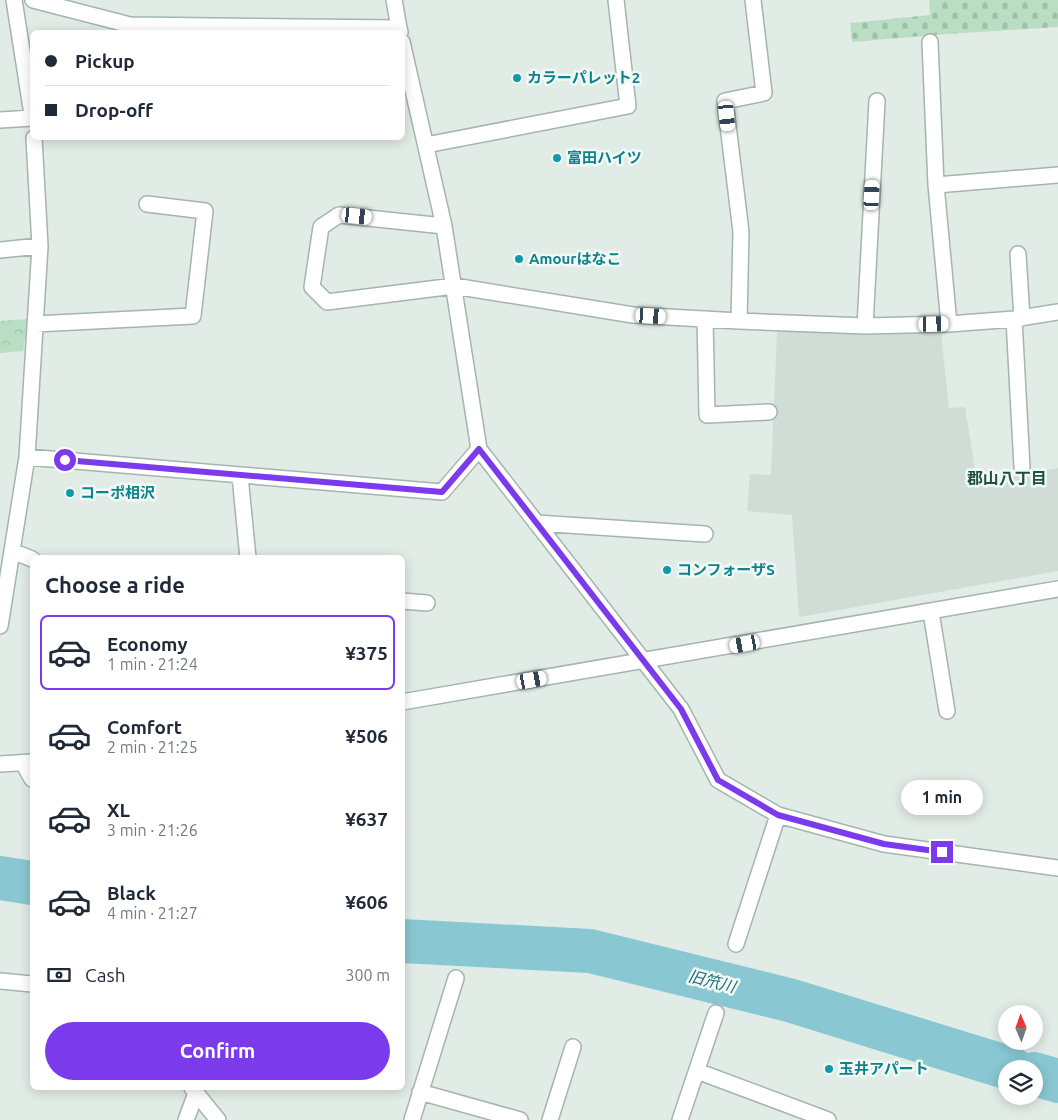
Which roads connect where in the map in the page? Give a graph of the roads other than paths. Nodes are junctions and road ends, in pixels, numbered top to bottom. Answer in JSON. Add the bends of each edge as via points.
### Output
{"nodes":[{"id":1,"x":14,"y":0,"type":"edge"},
{"id":2,"x":33,"y":0,"type":"edge"},
{"id":3,"x":394,"y":0,"type":"edge"},
{"id":4,"x":616,"y":0,"type":"edge"},
{"id":5,"x":753,"y":0,"type":"edge"},
{"id":6,"x":184,"y":29,"type":"edge"},
{"id":7,"x":294,"y":30,"type":"edge"},
{"id":8,"x":400,"y":30,"type":"edge"},
{"id":9,"x":930,"y":42,"type":"dead end"},
{"id":10,"x":405,"y":52,"type":"edge"},
{"id":11,"x":30,"y":101,"type":"edge"},
{"id":12,"x":877,"y":101,"type":"dead end"},
{"id":13,"x":30,"y":118,"type":"edge"},
{"id":14,"x":0,"y":120,"type":"edge"},
{"id":15,"x":34,"y":140,"type":"edge"},
{"id":16,"x":426,"y":145,"type":"junction"},
{"id":17,"x":1058,"y":175,"type":"edge"},
{"id":18,"x":936,"y":185,"type":"junction"},
{"id":19,"x":147,"y":204,"type":"dead end"},
{"id":20,"x":444,"y":226,"type":"junction"},
{"id":21,"x":40,"y":246,"type":"junction"},
{"id":22,"x":0,"y":250,"type":"edge"},
{"id":23,"x":1018,"y":254,"type":"dead end"},
{"id":24,"x":454,"y":286,"type":"junction"},
{"id":25,"x":1058,"y":312,"type":"edge"},
{"id":26,"x":1018,"y":318,"type":"junction"},
{"id":27,"x":705,"y":319,"type":"junction"},
{"id":28,"x":739,"y":321,"type":"junction"},
{"id":29,"x":35,"y":324,"type":"junction"},
{"id":30,"x":949,"y":324,"type":"junction"},
{"id":31,"x":865,"y":326,"type":"junction"},
{"id":32,"x":769,"y":412,"type":"dead end"},
{"id":33,"x":479,"y":449,"type":"junction"},
{"id":34,"x":27,"y":457,"type":"junction"},
{"id":35,"x":1022,"y":467,"type":"dead end"},
{"id":36,"x":240,"y":476,"type":"junction"},
{"id":37,"x":536,"y":523,"type":"junction"},
{"id":38,"x":705,"y":534,"type":"dead end"},
{"id":39,"x":12,"y":551,"type":"junction"},
{"id":40,"x":248,"y":555,"type":"edge"},
{"id":41,"x":30,"y":558,"type":"edge"},
{"id":42,"x":1058,"y":589,"type":"edge"},
{"id":43,"x":405,"y":601,"type":"edge"},
{"id":44,"x":428,"y":603,"type":"dead end"},
{"id":45,"x":931,"y":612,"type":"junction"},
{"id":46,"x":0,"y":626,"type":"edge"},
{"id":47,"x":642,"y":662,"type":"junction"},
{"id":48,"x":405,"y":702,"type":"edge"},
{"id":49,"x":947,"y":711,"type":"dead end"},
{"id":50,"x":28,"y":762,"type":"edge"},
{"id":51,"x":0,"y":764,"type":"edge"},
{"id":52,"x":778,"y":815,"type":"junction"},
{"id":53,"x":1058,"y":868,"type":"edge"},
{"id":54,"x":736,"y":944,"type":"dead end"},
{"id":55,"x":456,"y":978,"type":"dead end"},
{"id":56,"x":0,"y":981,"type":"edge"},
{"id":57,"x":30,"y":984,"type":"edge"},
{"id":58,"x":716,"y":1014,"type":"dead end"},
{"id":59,"x":573,"y":1047,"type":"dead end"},
{"id":60,"x":697,"y":1071,"type":"junction"},
{"id":61,"x":194,"y":1090,"type":"edge"},
{"id":62,"x":420,"y":1092,"type":"junction"},
{"id":63,"x":186,"y":1120,"type":"edge"},
{"id":64,"x":218,"y":1120,"type":"edge"},
{"id":65,"x":412,"y":1120,"type":"edge"},
{"id":66,"x":520,"y":1120,"type":"edge"},
{"id":67,"x":550,"y":1120,"type":"edge"},
{"id":68,"x":680,"y":1120,"type":"edge"},
{"id":69,"x":828,"y":1120,"type":"edge"}],
"edges":[{"from":1,"to":11,"type":"street"},
{"from":2,"to":6,"type":"street","via":[[130,25]]},
{"from":3,"to":8,"type":"street"},
{"from":4,"to":16,"type":"street","via":[[628,106]]},
{"from":5,"to":28,"type":"street","via":[[764,92],[725,101],[741,232]]},
{"from":6,"to":7,"type":"street"},
{"from":9,"to":18,"type":"street"},
{"from":10,"to":16,"type":"street"},
{"from":12,"to":31,"type":"street"},
{"from":13,"to":14,"type":"street"},
{"from":15,"to":21,"type":"street"},
{"from":16,"to":20,"type":"street"},
{"from":17,"to":18,"type":"street"},
{"from":18,"to":30,"type":"street"},
{"from":19,"to":29,"type":"street","via":[[205,211],[193,316]]},
{"from":20,"to":24,"type":"street"},
{"from":20,"to":24,"type":"street","via":[[339,215],[321,227],[312,287],[327,302]]},
{"from":21,"to":22,"type":"street"},
{"from":21,"to":29,"type":"street"},
{"from":23,"to":26,"type":"street"},
{"from":24,"to":27,"type":"street","via":[[633,315]]},
{"from":24,"to":33,"type":"street"},
{"from":25,"to":26,"type":"street"},
{"from":26,"to":30,"type":"street"},
{"from":26,"to":35,"type":"street"},
{"from":27,"to":28,"type":"street"},
{"from":27,"to":32,"type":"street","via":[[707,415]]},
{"from":28,"to":31,"type":"street"},
{"from":29,"to":34,"type":"street"},
{"from":30,"to":31,"type":"street"},
{"from":33,"to":36,"type":"street","via":[[442,492]]},
{"from":33,"to":37,"type":"street"},
{"from":34,"to":36,"type":"street"},
{"from":34,"to":39,"type":"street"},
{"from":36,"to":40,"type":"street"},
{"from":37,"to":38,"type":"street"},
{"from":37,"to":47,"type":"street"},
{"from":39,"to":41,"type":"street"},
{"from":39,"to":46,"type":"street"},
{"from":42,"to":45,"type":"street"},
{"from":43,"to":44,"type":"street"},
{"from":45,"to":47,"type":"street"},
{"from":45,"to":49,"type":"street"},
{"from":47,"to":48,"type":"street"},
{"from":47,"to":52,"type":"street","via":[[681,709],[718,780]]},
{"from":50,"to":51,"type":"street"},
{"from":52,"to":53,"type":"street","via":[[884,844]]},
{"from":52,"to":54,"type":"street"},
{"from":55,"to":62,"type":"street"},
{"from":56,"to":57,"type":"street"},
{"from":58,"to":60,"type":"street"},
{"from":59,"to":67,"type":"street"},
{"from":60,"to":68,"type":"street"},
{"from":60,"to":69,"type":"street"},
{"from":61,"to":63,"type":"street"},
{"from":61,"to":64,"type":"street"},
{"from":62,"to":65,"type":"street"},
{"from":62,"to":66,"type":"street"}]}
